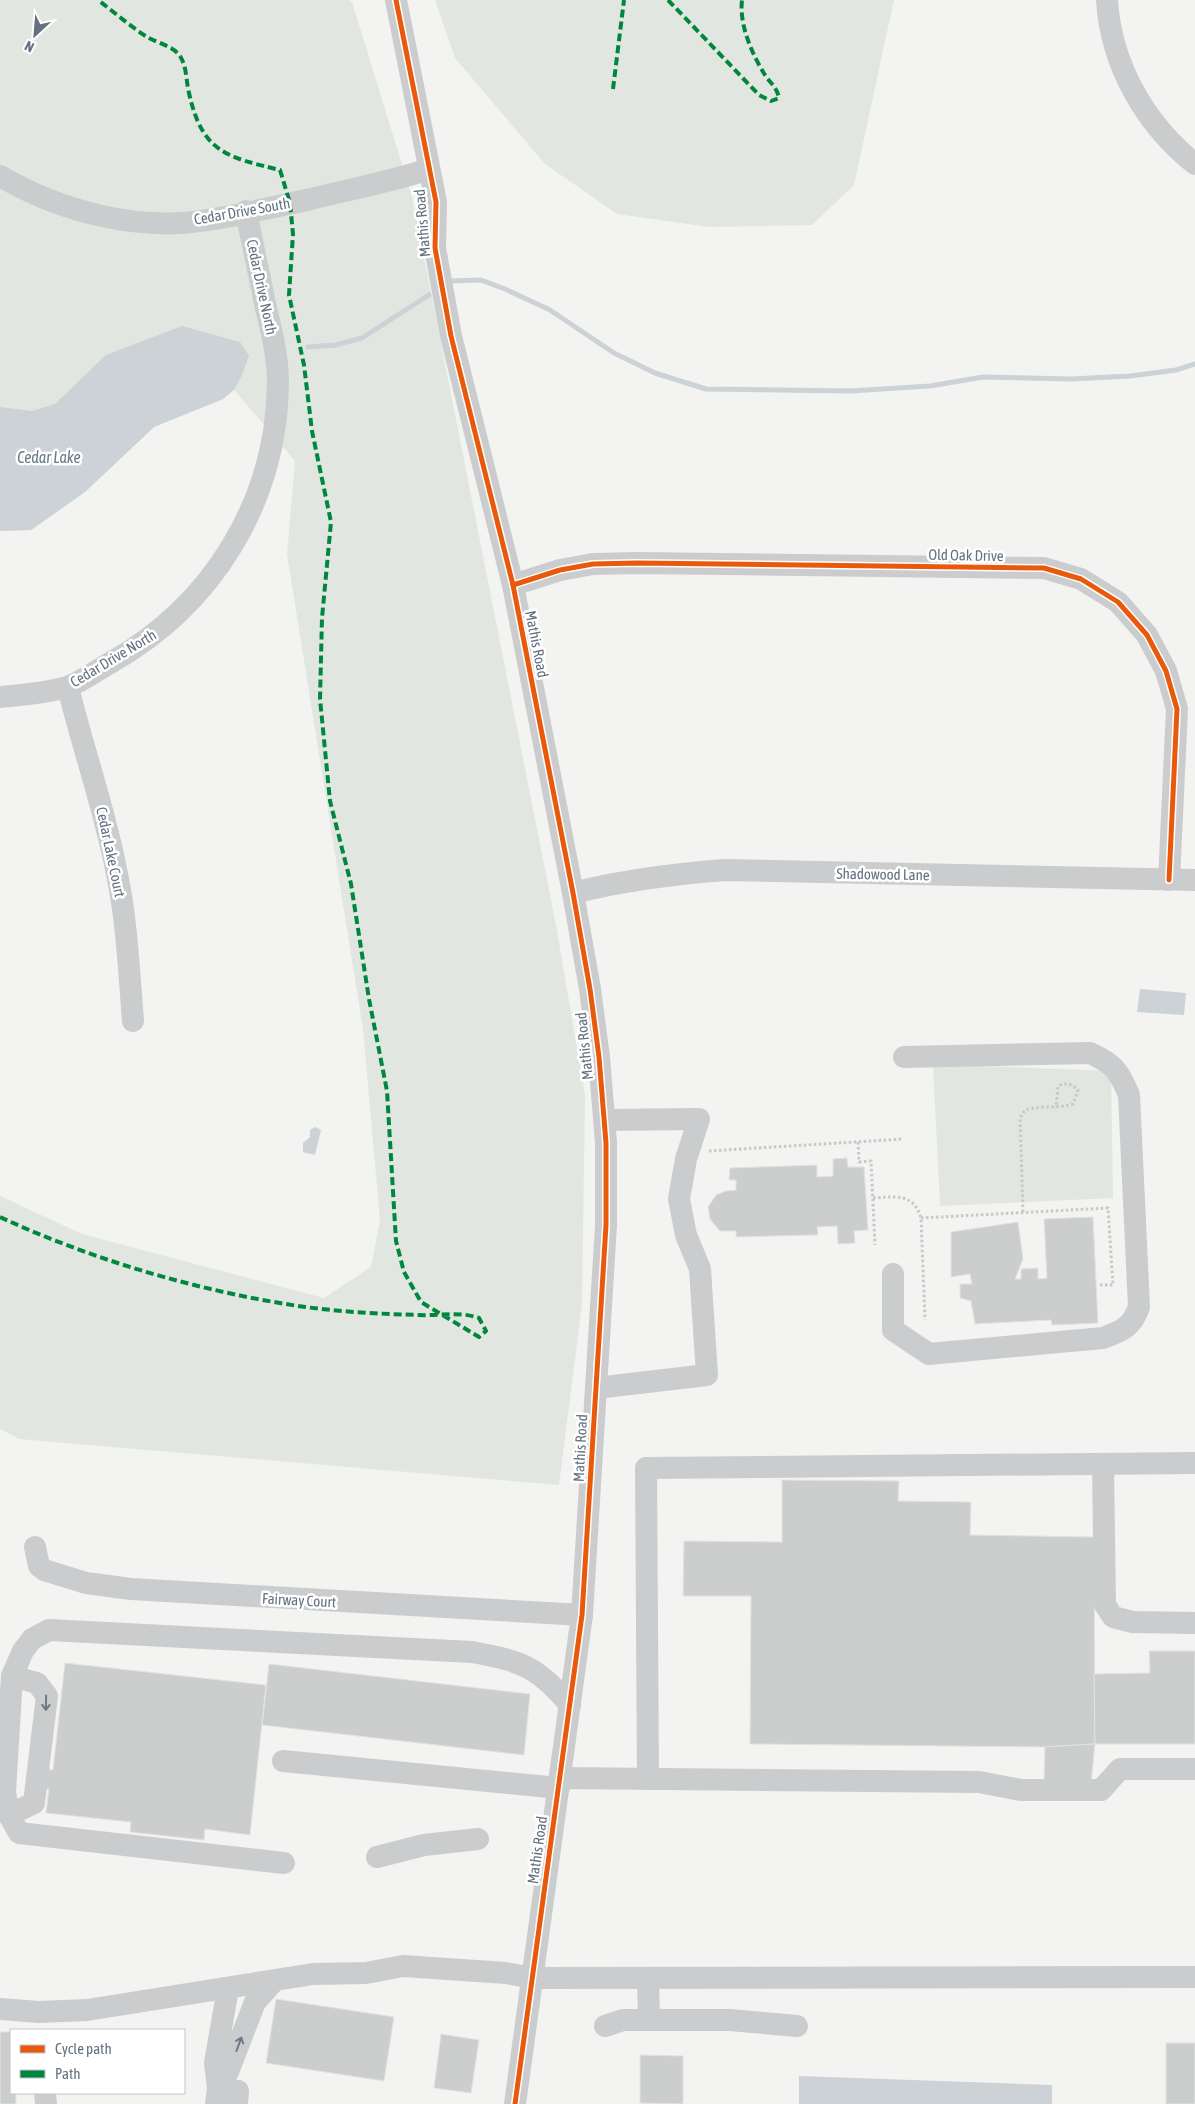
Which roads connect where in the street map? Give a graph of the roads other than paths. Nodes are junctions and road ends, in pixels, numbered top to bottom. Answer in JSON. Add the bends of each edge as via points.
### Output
{"nodes":[{"id":1,"x":396,"y":0,"type":"edge"},
{"id":2,"x":1108,"y":0,"type":"edge"},
{"id":3,"x":1195,"y":164,"type":"edge"},
{"id":4,"x":429,"y":169,"type":"junction"},
{"id":5,"x":0,"y":176,"type":"edge"},
{"id":6,"x":246,"y":211,"type":"junction"},
{"id":7,"x":513,"y":585,"type":"junction"},
{"id":8,"x":68,"y":687,"type":"junction"},
{"id":9,"x":0,"y":697,"type":"edge"},
{"id":10,"x":1169,"y":880,"type":"junction"},
{"id":11,"x":1195,"y":880,"type":"edge"},
{"id":12,"x":573,"y":893,"type":"junction"},
{"id":13,"x":133,"y":1021,"type":"dead end"},
{"id":14,"x":904,"y":1058,"type":"dead end"},
{"id":15,"x":604,"y":1120,"type":"junction"},
{"id":16,"x":893,"y":1274,"type":"dead end"},
{"id":17,"x":596,"y":1388,"type":"junction"},
{"id":18,"x":1195,"y":1463,"type":"edge"},
{"id":19,"x":1103,"y":1464,"type":"junction"},
{"id":20,"x":35,"y":1547,"type":"dead end"},
{"id":21,"x":582,"y":1615,"type":"junction"},
{"id":22,"x":1195,"y":1623,"type":"edge"},
{"id":23,"x":12,"y":1676,"type":"junction"},
{"id":24,"x":570,"y":1705,"type":"junction"},
{"id":25,"x":283,"y":1761,"type":"dead end"},
{"id":26,"x":1195,"y":1769,"type":"edge"},
{"id":27,"x":648,"y":1779,"type":"junction"},
{"id":28,"x":559,"y":1783,"type":"junction"},
{"id":29,"x":9,"y":1815,"type":"junction"},
{"id":30,"x":478,"y":1839,"type":"dead end"},
{"id":31,"x":377,"y":1857,"type":"dead end"},
{"id":32,"x":284,"y":1863,"type":"dead end"},
{"id":33,"x":1195,"y":1977,"type":"edge"},
{"id":34,"x":532,"y":1978,"type":"junction"},
{"id":35,"x":648,"y":1978,"type":"junction"},
{"id":36,"x":274,"y":1981,"type":"junction"},
{"id":37,"x":228,"y":1988,"type":"junction"},
{"id":38,"x":0,"y":2010,"type":"edge"},
{"id":39,"x":648,"y":2020,"type":"junction"},
{"id":40,"x":39,"y":2021,"type":"edge"},
{"id":41,"x":605,"y":2026,"type":"dead end"},
{"id":42,"x":797,"y":2026,"type":"dead end"},
{"id":43,"x":227,"y":2097,"type":"edge"},
{"id":44,"x":515,"y":2104,"type":"edge"}],
"edges":[{"from":1,"to":4,"type":"street","name":"Mathis Road"},
{"from":2,"to":3,"type":"street","via":[[1112,33],[1128,80],[1152,121]]},
{"from":4,"to":6,"type":"street","name":"Cedar Drive South","via":[[375,184]]},
{"from":4,"to":7,"type":"street","name":"Mathis Road","via":[[436,202],[435,248],[451,336]]},
{"from":5,"to":6,"type":"street","name":"Cedar Drive South","via":[[55,203],[108,217],[162,222],[198,221]]},
{"from":6,"to":8,"type":"street","name":"Cedar Drive North","via":[[278,380],[272,439],[256,499],[243,530],[225,559],[184,608],[127,654]]},
{"from":7,"to":10,"type":"street","name":"Old Oak Drive","via":[[560,570],[593,564],[637,563],[1044,568],[1081,579],[1118,602],[1147,635],[1166,671],[1176,709]]},
{"from":7,"to":12,"type":"street","name":"Mathis Road"},
{"from":8,"to":9,"type":"street","name":"Cedar Drive North"},
{"from":8,"to":13,"type":"street","name":"Cedar Lake Court","via":[[118,874]]},
{"from":10,"to":11,"type":"street","name":"Shadowood Lane"},
{"from":10,"to":12,"type":"street","name":"Shadowood Lane","via":[[725,870],[654,876]]},
{"from":12,"to":15,"type":"street","name":"Mathis Road","via":[[590,989]]},
{"from":14,"to":16,"type":"street","via":[[1090,1053],[1106,1060],[1119,1072],[1129,1095],[1139,1307],[1134,1321],[1123,1331],[1103,1338],[929,1354],[893,1330]]},
{"from":15,"to":17,"type":"street","name":"Mathis Road","via":[[606,1224]]},
{"from":15,"to":17,"type":"street","via":[[699,1119],[686,1159],[680,1200],[686,1234],[700,1269],[707,1375]]},
{"from":17,"to":21,"type":"street","name":"Mathis Road"},
{"from":18,"to":19,"type":"street"},
{"from":19,"to":22,"type":"street","via":[[1106,1605],[1112,1616],[1133,1622]]},
{"from":19,"to":27,"type":"street","via":[[646,1468]]},
{"from":20,"to":21,"type":"street","name":"Fairway Court","via":[[39,1566],[44,1570],[86,1583],[131,1589]]},
{"from":21,"to":24,"type":"street","name":"Mathis Road"},
{"from":23,"to":24,"type":"street","via":[[23,1650],[32,1639],[50,1630],[148,1635],[472,1652],[511,1659],[532,1668]]},
{"from":23,"to":29,"type":"street","via":[[5,1792]]},
{"from":23,"to":29,"type":"street","one_way":true,"via":[[37,1683],[47,1696],[34,1803]]},
{"from":24,"to":28,"type":"street","name":"Mathis Road"},
{"from":25,"to":28,"type":"street"},
{"from":26,"to":27,"type":"street","via":[[1120,1769],[1101,1790],[1021,1790],[979,1782]]},
{"from":27,"to":28,"type":"street"},
{"from":28,"to":34,"type":"street","name":"Mathis Road"},
{"from":29,"to":32,"type":"street","via":[[19,1833]]},
{"from":30,"to":31,"type":"street","via":[[424,1845]]},
{"from":33,"to":35,"type":"street"},
{"from":34,"to":35,"type":"street"},
{"from":34,"to":36,"type":"street","via":[[506,1973],[403,1966],[366,1973],[313,1974]]},
{"from":34,"to":44,"type":"street","name":"Mathis Road"},
{"from":35,"to":39,"type":"street"},
{"from":36,"to":37,"type":"street"},
{"from":43,"to":36,"type":"street","one_way":true,"via":[[228,2072],[254,2002]]},
{"from":37,"to":40,"type":"street","via":[[87,2010]]},
{"from":37,"to":43,"type":"street","via":[[215,2063]]},
{"from":38,"to":40,"type":"street"},
{"from":39,"to":41,"type":"street","via":[[623,2020]]},
{"from":39,"to":42,"type":"street","via":[[730,2020]]}]}
